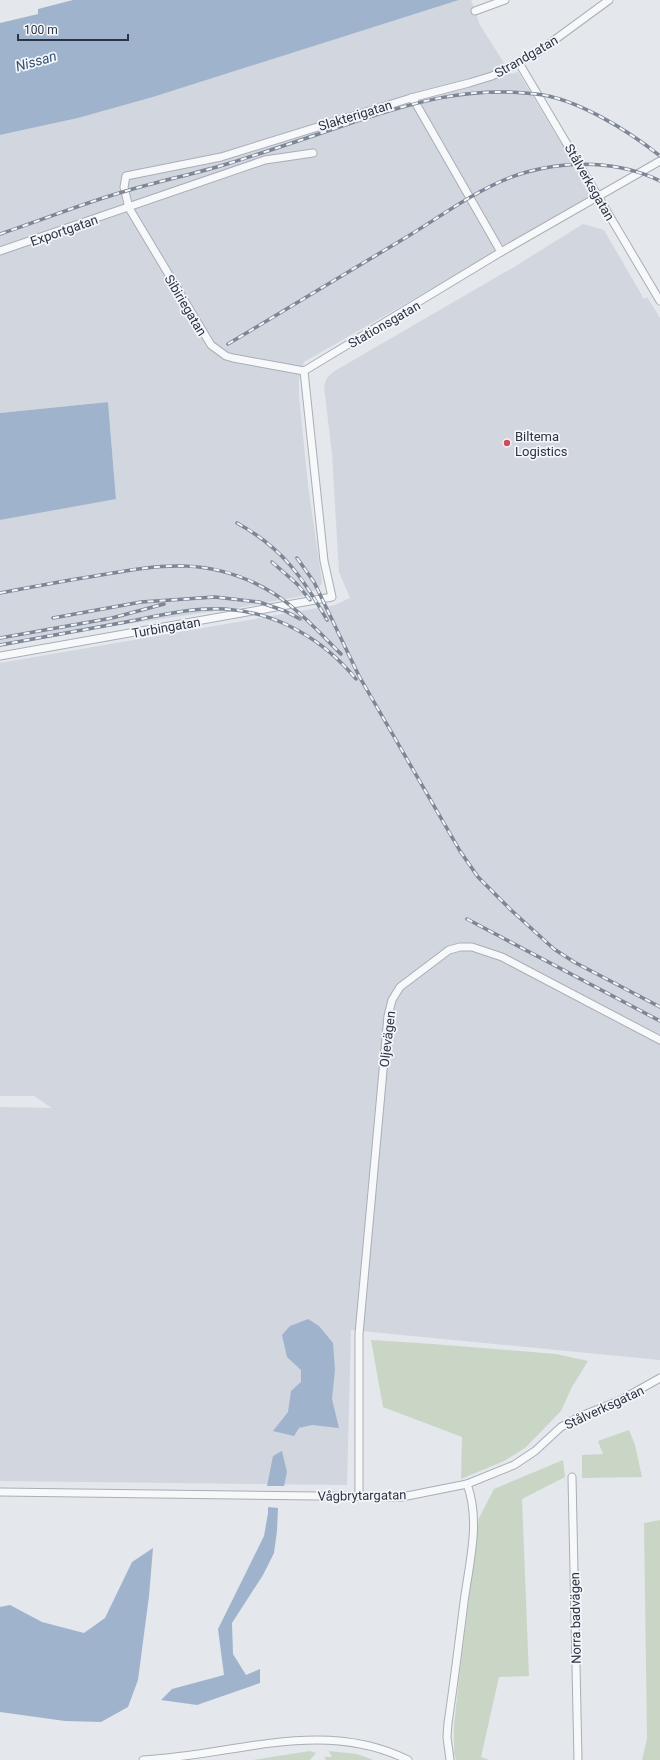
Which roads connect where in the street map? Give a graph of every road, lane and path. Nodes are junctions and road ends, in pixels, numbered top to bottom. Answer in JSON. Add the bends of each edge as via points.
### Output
{"nodes":[{"id":1,"x":505,"y":0,"type":"edge"},
{"id":2,"x":609,"y":0,"type":"edge"},
{"id":3,"x":476,"y":11,"type":"dead end"},
{"id":4,"x":519,"y":63,"type":"junction"},
{"id":5,"x":411,"y":98,"type":"junction"},
{"id":6,"x":314,"y":153,"type":"dead end"},
{"id":7,"x":660,"y":160,"type":"edge"},
{"id":8,"x":126,"y":176,"type":"joint"},
{"id":9,"x":598,"y":197,"type":"junction"},
{"id":10,"x":128,"y":208,"type":"junction"},
{"id":11,"x":0,"y":251,"type":"edge"},
{"id":12,"x":501,"y":252,"type":"junction"},
{"id":13,"x":660,"y":301,"type":"edge"},
{"id":14,"x":304,"y":371,"type":"junction"},
{"id":15,"x":0,"y":656,"type":"edge"},
{"id":16,"x":660,"y":1040,"type":"edge"},
{"id":17,"x":660,"y":1378,"type":"edge"},
{"id":18,"x":572,"y":1476,"type":"dead end"},
{"id":19,"x":467,"y":1484,"type":"junction"},
{"id":20,"x":0,"y":1492,"type":"edge"},
{"id":21,"x":359,"y":1496,"type":"junction"},
{"id":22,"x":143,"y":1760,"type":"edge"},
{"id":23,"x":408,"y":1760,"type":"edge"},
{"id":24,"x":450,"y":1760,"type":"edge"},
{"id":25,"x":578,"y":1760,"type":"edge"}],
"edges":[{"from":1,"to":3,"type":"street"},
{"from":2,"to":4,"type":"street","name":"Strandgatan"},
{"from":4,"to":5,"type":"street","name":"Strandgatan","via":[[469,84]]},
{"from":4,"to":9,"type":"street","name":"Stålverksgatan"},
{"from":5,"to":8,"type":"street","name":"Slakterigatan","via":[[221,156]]},
{"from":5,"to":12,"type":"street","via":[[416,102]]},
{"from":6,"to":10,"type":"street","name":"Exportgatan","via":[[265,160]]},
{"from":7,"to":9,"type":"street","name":"Stationsgatan"},
{"from":8,"to":10,"type":"street","name":"Sibiriegatan","via":[[124,187]]},
{"from":9,"to":12,"type":"street","name":"Stationsgatan"},
{"from":9,"to":13,"type":"street","name":"Stålverksgatan"},
{"from":10,"to":11,"type":"street","name":"Exportgatan"},
{"from":10,"to":14,"type":"street","name":"Sibiriegatan","via":[[211,345],[233,358]]},
{"from":12,"to":14,"type":"street","name":"Stationsgatan"},
{"from":14,"to":15,"type":"street","name":"Turbingatan","via":[[324,561],[332,597]]},
{"from":16,"to":21,"type":"street","name":"Oljevägen","via":[[502,957],[472,946],[448,950],[400,986],[392,1000],[388,1016],[359,1334]]},
{"from":17,"to":19,"type":"street","name":"Stålverksgatan","via":[[619,1401],[561,1427],[514,1465]]},
{"from":18,"to":25,"type":"street","name":"Norra badvägen"},
{"from":19,"to":21,"type":"street","name":"Vågbrytargatan","via":[[402,1497]]},
{"from":19,"to":24,"type":"street","via":[[474,1514],[448,1723]]},
{"from":20,"to":21,"type":"street","name":"Vågbrytargatan"},
{"from":22,"to":23,"type":"street","via":[[319,1739],[372,1746]]}]}
